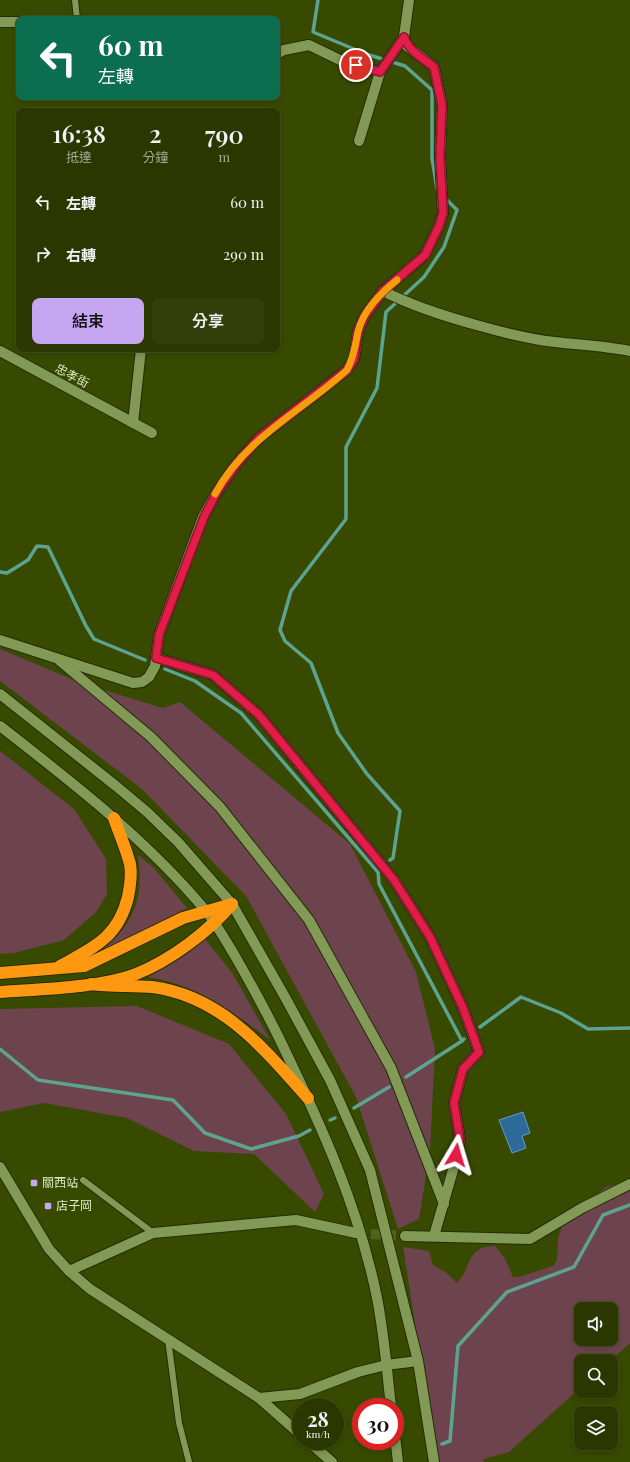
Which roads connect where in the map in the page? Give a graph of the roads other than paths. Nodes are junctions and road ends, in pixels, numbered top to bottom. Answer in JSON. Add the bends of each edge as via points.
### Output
{"nodes":[{"id":1,"x":76,"y":0,"type":"edge"},
{"id":2,"x":409,"y":0,"type":"edge"},
{"id":3,"x":78,"y":16,"type":"edge"},
{"id":4,"x":0,"y":22,"type":"edge"},
{"id":5,"x":16,"y":22,"type":"edge"},
{"id":6,"x":404,"y":37,"type":"junction"},
{"id":7,"x":280,"y":52,"type":"edge"},
{"id":8,"x":380,"y":72,"type":"junction"},
{"id":9,"x":359,"y":141,"type":"dead end"},
{"id":10,"x":387,"y":293,"type":"junction"},
{"id":11,"x":630,"y":351,"type":"edge"},
{"id":12,"x":0,"y":352,"type":"edge"},
{"id":13,"x":141,"y":352,"type":"edge"},
{"id":14,"x":133,"y":423,"type":"junction"},
{"id":15,"x":152,"y":433,"type":"dead end"},
{"id":16,"x":0,"y":640,"type":"edge"},
{"id":17,"x":56,"y":656,"type":"junction"},
{"id":18,"x":156,"y":658,"type":"junction"},
{"id":19,"x":0,"y":694,"type":"edge"},
{"id":20,"x":0,"y":726,"type":"edge"},
{"id":21,"x":114,"y":818,"type":"junction"},
{"id":22,"x":232,"y":904,"type":"junction"},
{"id":23,"x":206,"y":912,"type":"junction"},
{"id":24,"x":216,"y":923,"type":"junction"},
{"id":25,"x":55,"y":969,"type":"junction"},
{"id":26,"x":0,"y":973,"type":"edge"},
{"id":27,"x":91,"y":984,"type":"junction"},
{"id":28,"x":0,"y":992,"type":"edge"},
{"id":29,"x":308,"y":1098,"type":"junction"},
{"id":30,"x":0,"y":1167,"type":"edge"},
{"id":31,"x":83,"y":1180,"type":"dead end"},
{"id":32,"x":630,"y":1184,"type":"edge"},
{"id":33,"x":444,"y":1204,"type":"junction"},
{"id":34,"x":152,"y":1233,"type":"junction"},
{"id":35,"x":356,"y":1233,"type":"tunnel mouth"},
{"id":36,"x":405,"y":1236,"type":"tunnel mouth"},
{"id":37,"x":434,"y":1236,"type":"junction"},
{"id":38,"x":69,"y":1271,"type":"junction"},
{"id":39,"x":168,"y":1339,"type":"junction"},
{"id":40,"x":418,"y":1361,"type":"junction"},
{"id":41,"x":386,"y":1365,"type":"junction"},
{"id":42,"x":259,"y":1398,"type":"junction"},
{"id":43,"x":390,"y":1398,"type":"edge"},
{"id":44,"x":292,"y":1427,"type":"edge"},
{"id":45,"x":318,"y":1450,"type":"edge"},
{"id":46,"x":397,"y":1450,"type":"edge"},
{"id":47,"x":189,"y":1462,"type":"edge"},
{"id":48,"x":332,"y":1462,"type":"edge"},
{"id":49,"x":398,"y":1462,"type":"edge"},
{"id":50,"x":434,"y":1462,"type":"edge"}],
"edges":[{"from":1,"to":3,"type":"lane"},
{"from":2,"to":6,"type":"street"},
{"from":4,"to":5,"type":"street"},
{"from":6,"to":8,"type":"street"},
{"from":6,"to":10,"type":"street","via":[[407,46],[434,67],[436,76],[442,105],[440,157],[443,213],[425,255]]},
{"from":7,"to":8,"type":"street","via":[[310,46],[344,62]]},
{"from":8,"to":9,"type":"street"},
{"from":10,"to":11,"type":"street","via":[[408,304],[510,334]]},
{"from":10,"to":18,"type":"street","via":[[364,317],[358,331],[354,359],[347,370],[259,438],[218,490],[204,517],[162,628]]},
{"from":12,"to":14,"type":"street","name":"忠孝街"},
{"from":13,"to":14,"type":"street"},
{"from":14,"to":15,"type":"street","name":"忠孝街"},
{"from":16,"to":17,"type":"street"},
{"from":17,"to":18,"type":"street","via":[[133,683],[142,682],[149,677]]},
{"from":17,"to":33,"type":"street","via":[[151,738],[220,806],[309,920],[391,1068]]},
{"from":18,"to":33,"type":"street","via":[[213,675],[259,715],[394,880],[430,937],[463,1008],[479,1052],[463,1069],[454,1103],[460,1139]]},
{"from":19,"to":22,"type":"street","via":[[147,812],[178,842]]},
{"from":20,"to":21,"type":"street"},
{"from":21,"to":23,"type":"street","via":[[173,873]]},
{"from":21,"to":25,"type":"highway","via":[[130,865],[130,887],[125,909],[117,926],[98,945]]},
{"from":22,"to":23,"type":"highway"},
{"from":22,"to":24,"type":"highway"},
{"from":22,"to":40,"type":"street","via":[[330,1080],[370,1170]]},
{"from":23,"to":24,"type":"street"},
{"from":23,"to":25,"type":"highway","via":[[183,918],[84,966]]},
{"from":24,"to":27,"type":"highway","via":[[156,964],[135,974]]},
{"from":24,"to":29,"type":"street","via":[[271,1022]]},
{"from":25,"to":26,"type":"highway"},
{"from":27,"to":28,"type":"highway"},
{"from":27,"to":29,"type":"highway","via":[[111,987],[152,987],[185,995],[218,1010],[243,1029]]},
{"from":29,"to":41,"type":"street","via":[[340,1172],[357,1220],[377,1298]]},
{"from":30,"to":38,"type":"street","via":[[49,1249]]},
{"from":31,"to":34,"type":"lane"},
{"from":32,"to":37,"type":"street","via":[[530,1238]]},
{"from":33,"to":37,"type":"street"},
{"from":34,"to":35,"type":"street","via":[[296,1220]]},
{"from":34,"to":38,"type":"street"},
{"from":36,"to":37,"type":"street"},
{"from":38,"to":39,"type":"street","via":[[90,1288]]},
{"from":39,"to":42,"type":"street"},
{"from":39,"to":47,"type":"lane","via":[[179,1423]]},
{"from":40,"to":41,"type":"street"},
{"from":40,"to":50,"type":"street"},
{"from":41,"to":42,"type":"street","via":[[358,1372],[300,1394]]},
{"from":41,"to":43,"type":"street"},
{"from":42,"to":44,"type":"street"},
{"from":45,"to":48,"type":"street"},
{"from":46,"to":49,"type":"street"}]}
